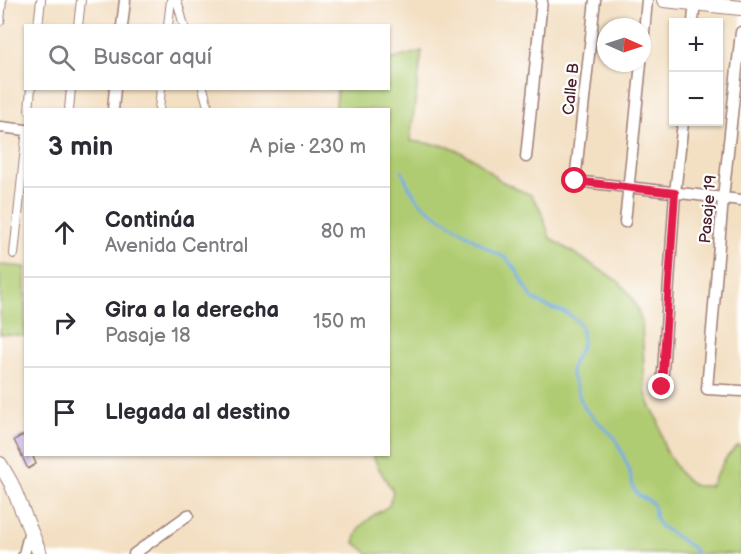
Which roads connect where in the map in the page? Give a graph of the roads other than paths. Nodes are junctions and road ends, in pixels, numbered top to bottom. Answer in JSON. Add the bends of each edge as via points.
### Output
{"nodes":[{"id":1,"x":2,"y":0,"type":"edge"},
{"id":2,"x":41,"y":0,"type":"edge"},
{"id":3,"x":81,"y":0,"type":"edge"},
{"id":4,"x":125,"y":0,"type":"edge"},
{"id":5,"x":171,"y":0,"type":"edge"},
{"id":6,"x":177,"y":0,"type":"edge"},
{"id":7,"x":542,"y":0,"type":"edge"},
{"id":8,"x":595,"y":0,"type":"edge"},
{"id":9,"x":647,"y":0,"type":"edge"},
{"id":10,"x":664,"y":0,"type":"edge"},
{"id":11,"x":695,"y":2,"type":"edge"},
{"id":12,"x":741,"y":8,"type":"edge"},
{"id":13,"x":645,"y":18,"type":"edge"},
{"id":14,"x":693,"y":18,"type":"edge"},
{"id":15,"x":0,"y":21,"type":"edge"},
{"id":16,"x":38,"y":24,"type":"edge"},
{"id":17,"x":78,"y":24,"type":"edge"},
{"id":18,"x":122,"y":24,"type":"edge"},
{"id":19,"x":168,"y":24,"type":"edge"},
{"id":20,"x":183,"y":24,"type":"edge"},
{"id":21,"x":741,"y":32,"type":"edge"},
{"id":22,"x":640,"y":72,"type":"edge"},
{"id":23,"x":31,"y":90,"type":"edge"},
{"id":24,"x":71,"y":90,"type":"edge"},
{"id":25,"x":115,"y":90,"type":"edge"},
{"id":26,"x":161,"y":90,"type":"edge"},
{"id":27,"x":203,"y":90,"type":"edge"},
{"id":28,"x":29,"y":108,"type":"edge"},
{"id":29,"x":69,"y":108,"type":"edge"},
{"id":30,"x":113,"y":108,"type":"edge"},
{"id":31,"x":159,"y":108,"type":"edge"},
{"id":32,"x":208,"y":108,"type":"edge"},
{"id":33,"x":683,"y":126,"type":"edge"},
{"id":34,"x":0,"y":127,"type":"edge"},
{"id":35,"x":24,"y":130,"type":"edge"},
{"id":36,"x":24,"y":157,"type":"edge"},
{"id":37,"x":526,"y":157,"type":"dead end"},
{"id":38,"x":628,"y":188,"type":"junction"},
{"id":39,"x":675,"y":193,"type":"junction"},
{"id":40,"x":723,"y":198,"type":"junction"},
{"id":41,"x":741,"y":200,"type":"edge"},
{"id":42,"x":625,"y":222,"type":"dead end"},
{"id":43,"x":14,"y":254,"type":"dead end"},
{"id":44,"x":662,"y":387,"type":"dead end"},
{"id":45,"x":741,"y":391,"type":"edge"},
{"id":46,"x":0,"y":464,"type":"edge"},
{"id":47,"x":188,"y":515,"type":"dead end"},
{"id":48,"x":30,"y":531,"type":"junction"},
{"id":49,"x":24,"y":554,"type":"edge"},
{"id":50,"x":40,"y":554,"type":"edge"},
{"id":51,"x":134,"y":554,"type":"edge"}],
"edges":[{"from":1,"to":15,"type":"street"},
{"from":2,"to":16,"type":"street"},
{"from":3,"to":17,"type":"street"},
{"from":4,"to":18,"type":"street"},
{"from":5,"to":19,"type":"street"},
{"from":6,"to":20,"type":"street"},
{"from":7,"to":37,"type":"street"},
{"from":8,"to":38,"type":"street","name":"Calle B","via":[[575,181]]},
{"from":9,"to":13,"type":"street"},
{"from":10,"to":11,"type":"street"},
{"from":11,"to":12,"type":"street"},
{"from":11,"to":14,"type":"street"},
{"from":21,"to":40,"type":"street","name":"Pasaje 19"},
{"from":22,"to":38,"type":"street"},
{"from":23,"to":28,"type":"street"},
{"from":24,"to":29,"type":"street"},
{"from":25,"to":30,"type":"street"},
{"from":26,"to":31,"type":"street"},
{"from":27,"to":32,"type":"street"},
{"from":33,"to":39,"type":"street"},
{"from":34,"to":35,"type":"street"},
{"from":36,"to":43,"type":"street"},
{"from":38,"to":39,"type":"street"},
{"from":38,"to":42,"type":"street"},
{"from":39,"to":40,"type":"street"},
{"from":39,"to":44,"type":"street"},
{"from":40,"to":41,"type":"street"},
{"from":40,"to":45,"type":"street","name":"Pasaje 19","via":[[707,389]]},
{"from":46,"to":48,"type":"street"},
{"from":47,"to":51,"type":"street"},
{"from":48,"to":49,"type":"street"},
{"from":48,"to":50,"type":"street"}]}
